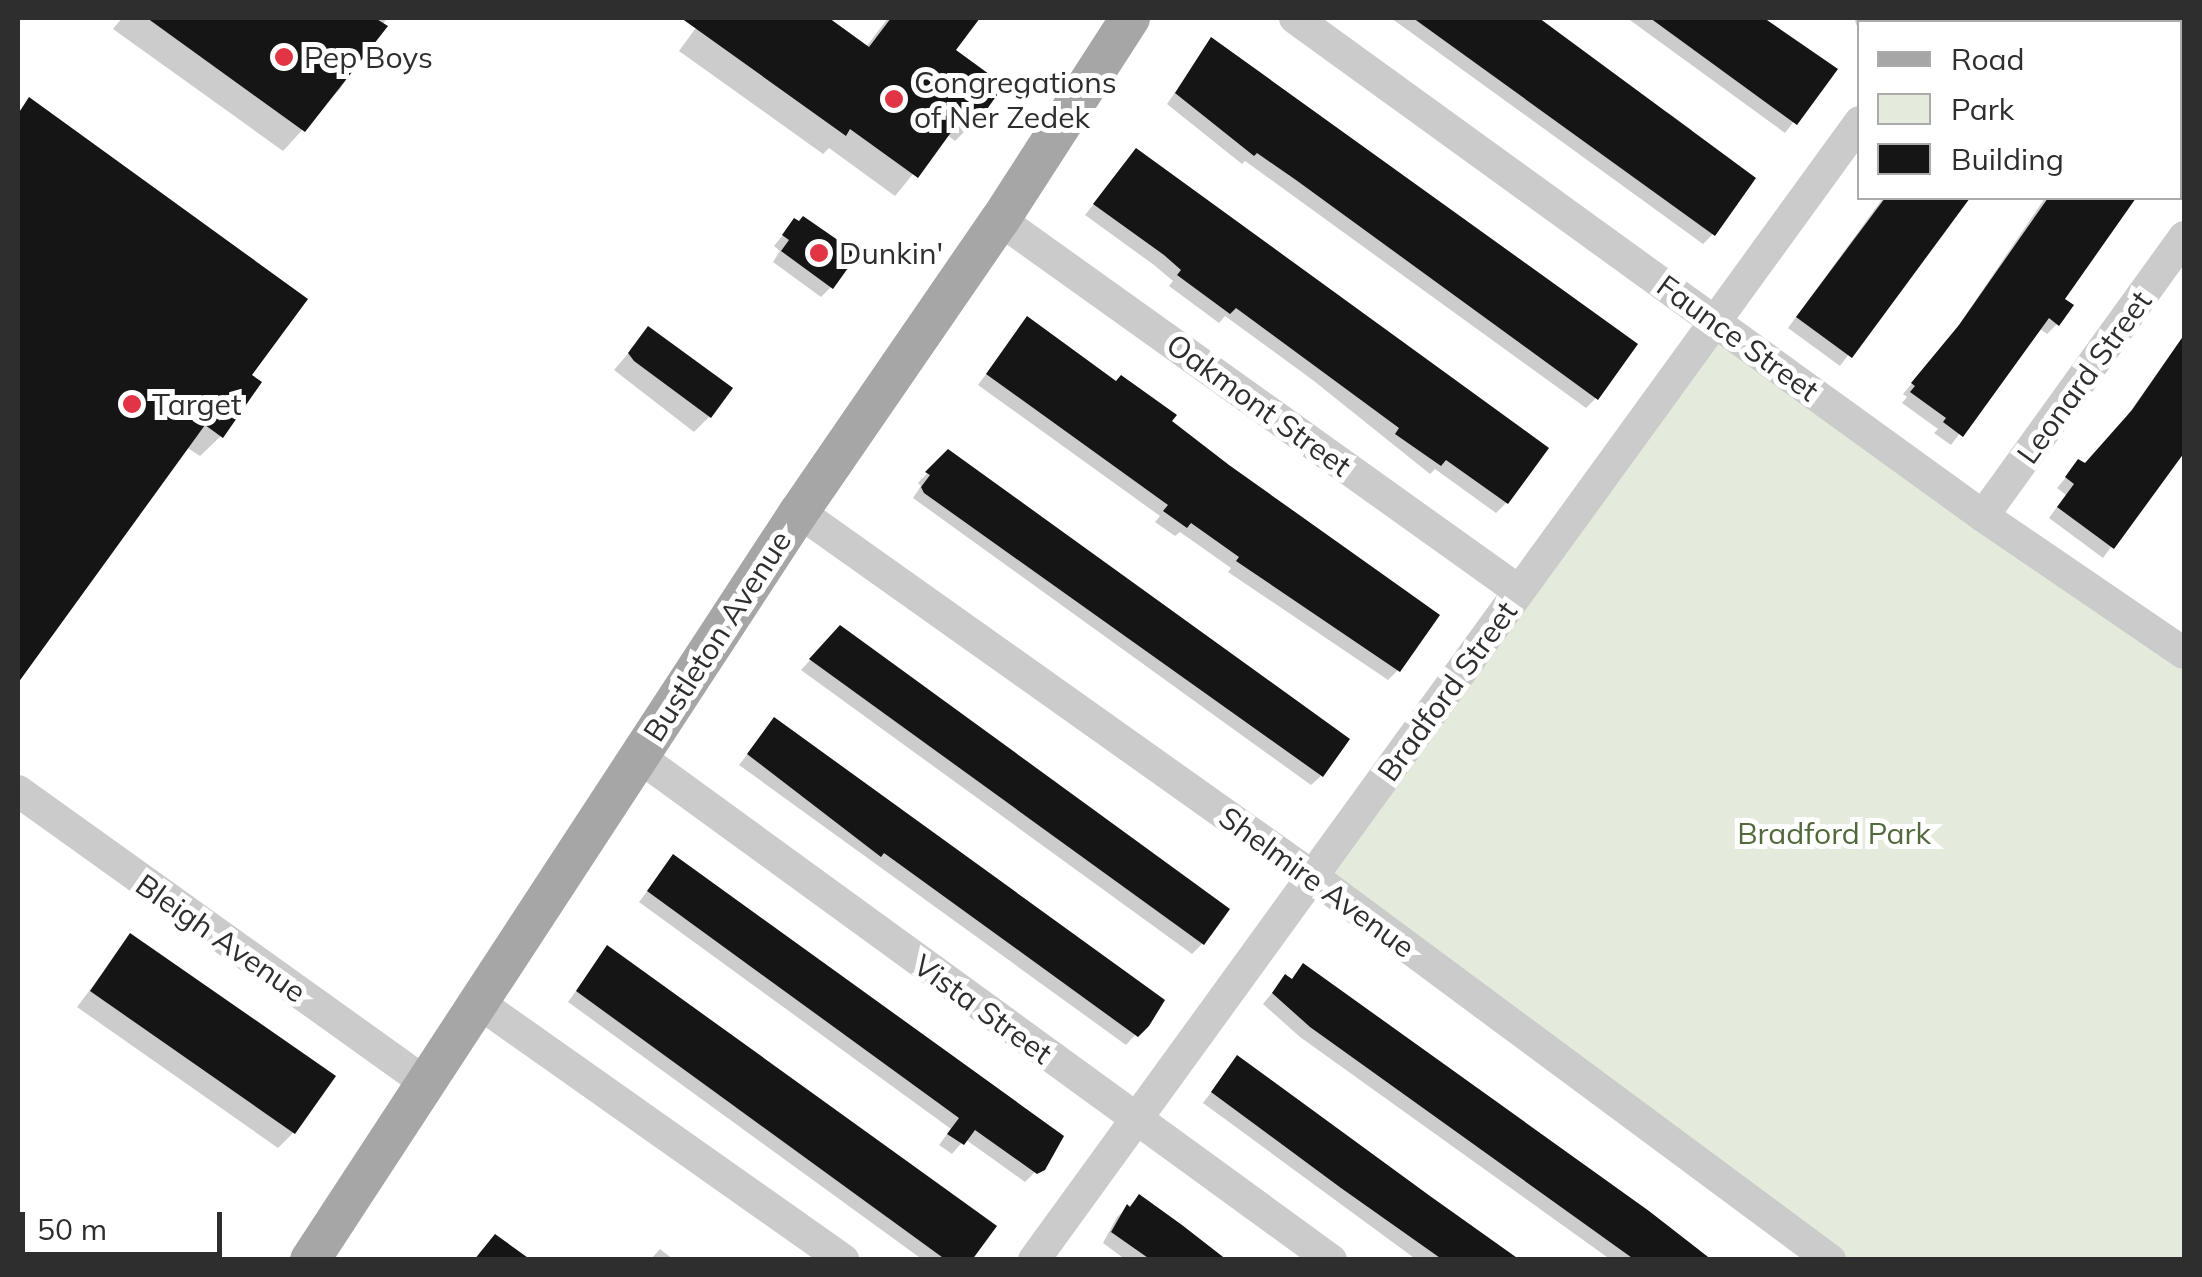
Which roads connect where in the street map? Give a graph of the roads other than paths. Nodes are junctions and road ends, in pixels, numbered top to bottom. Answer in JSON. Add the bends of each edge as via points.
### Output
{"nodes":[{"id":1,"x":1130,"y":18,"type":"edge"},
{"id":2,"x":1295,"y":18,"type":"edge"},
{"id":3,"x":1857,"y":126,"type":"edge"},
{"id":4,"x":1000,"y":220,"type":"junction"},
{"id":5,"x":2184,"y":237,"type":"edge"},
{"id":6,"x":1714,"y":322,"type":"junction"},
{"id":7,"x":798,"y":512,"type":"junction"},
{"id":8,"x":1984,"y":516,"type":"junction"},
{"id":9,"x":1519,"y":592,"type":"junction"},
{"id":10,"x":2184,"y":653,"type":"edge"},
{"id":11,"x":638,"y":756,"type":"junction"},
{"id":12,"x":18,"y":790,"type":"edge"},
{"id":13,"x":1312,"y":876,"type":"junction"},
{"id":14,"x":479,"y":1003,"type":"junction"},
{"id":15,"x":426,"y":1083,"type":"junction"},
{"id":16,"x":1136,"y":1120,"type":"junction"},
{"id":17,"x":310,"y":1260,"type":"edge"},
{"id":18,"x":844,"y":1260,"type":"edge"},
{"id":19,"x":1034,"y":1260,"type":"edge"},
{"id":20,"x":1331,"y":1260,"type":"edge"},
{"id":21,"x":1830,"y":1260,"type":"edge"}],
"edges":[{"from":1,"to":4,"type":"main road","name":"Bustleton Avenue"},
{"from":2,"to":6,"type":"street","name":"Faunce Street"},
{"from":3,"to":6,"type":"street","name":"Bradford Street"},
{"from":4,"to":7,"type":"main road","name":"Bustleton Avenue"},
{"from":4,"to":9,"type":"street","name":"Oakmont Street"},
{"from":5,"to":8,"type":"street","name":"Leonard Street"},
{"from":6,"to":8,"type":"street","name":"Faunce Street"},
{"from":6,"to":9,"type":"street","name":"Bradford Street"},
{"from":7,"to":11,"type":"main road","name":"Bustleton Avenue"},
{"from":7,"to":13,"type":"street","name":"Shelmire Avenue"},
{"from":8,"to":10,"type":"street","name":"Faunce Street"},
{"from":9,"to":13,"type":"street","name":"Bradford Street"},
{"from":11,"to":14,"type":"main road","name":"Bustleton Avenue"},
{"from":11,"to":16,"type":"street","name":"Vista Street"},
{"from":12,"to":15,"type":"street","name":"Bleigh Avenue"},
{"from":13,"to":16,"type":"street","name":"Bradford Street"},
{"from":13,"to":21,"type":"street","name":"Shelmire Avenue"},
{"from":14,"to":15,"type":"main road","name":"Bustleton Avenue"},
{"from":14,"to":18,"type":"street"},
{"from":15,"to":17,"type":"main road","name":"Bustleton Avenue"},
{"from":16,"to":19,"type":"street","name":"Bradford Street"},
{"from":16,"to":20,"type":"street","name":"Vista Street"}]}
